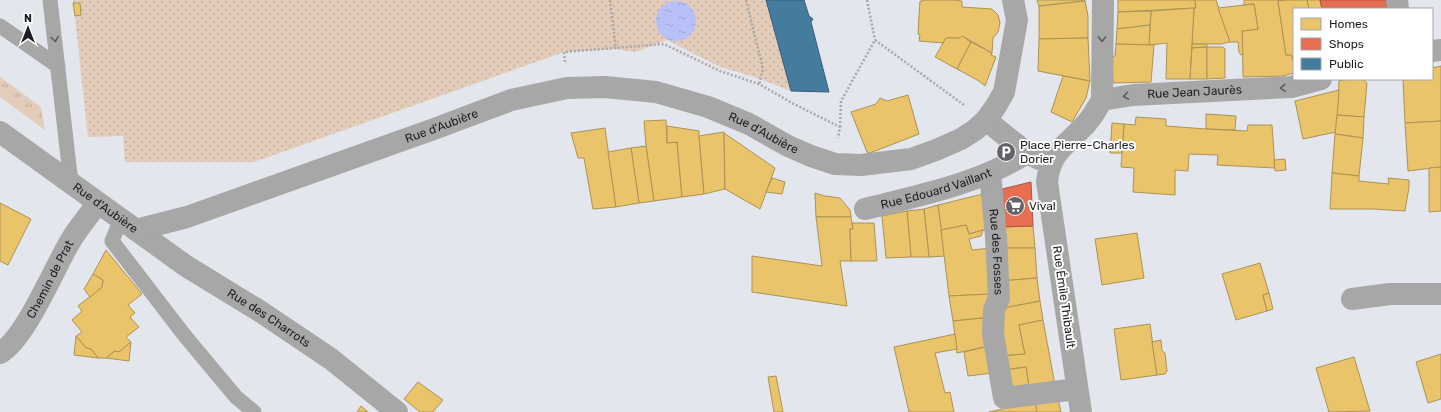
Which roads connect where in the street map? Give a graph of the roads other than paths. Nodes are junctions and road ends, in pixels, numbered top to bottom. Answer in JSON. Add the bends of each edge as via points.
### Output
{"nodes":[{"id":1,"x":50,"y":0,"type":"edge"},
{"id":2,"x":1013,"y":0,"type":"edge"},
{"id":3,"x":1103,"y":0,"type":"edge"},
{"id":4,"x":0,"y":26,"type":"edge"},
{"id":5,"x":58,"y":66,"type":"junction"},
{"id":6,"x":1317,"y":80,"type":"edge"},
{"id":7,"x":1102,"y":100,"type":"junction"},
{"id":8,"x":986,"y":120,"type":"junction"},
{"id":9,"x":0,"y":132,"type":"edge"},
{"id":10,"x":1027,"y":153,"type":"junction"},
{"id":11,"x":990,"y":173,"type":"junction"},
{"id":12,"x":1049,"y":174,"type":"junction"},
{"id":13,"x":71,"y":183,"type":"junction"},
{"id":14,"x":98,"y":203,"type":"junction"},
{"id":15,"x":865,"y":209,"type":"dead end"},
{"id":16,"x":128,"y":224,"type":"junction"},
{"id":17,"x":1441,"y":294,"type":"edge"},
{"id":18,"x":1352,"y":299,"type":"dead end"},
{"id":19,"x":0,"y":353,"type":"edge"},
{"id":20,"x":1077,"y":390,"type":"junction"},
{"id":21,"x":254,"y":412,"type":"edge"},
{"id":22,"x":397,"y":412,"type":"edge"},
{"id":23,"x":1081,"y":412,"type":"edge"}],
"edges":[{"from":1,"to":5,"type":"lane","one_way":true},
{"from":2,"to":8,"type":"street","via":[[1017,20],[1004,92]]},
{"from":3,"to":7,"type":"street","one_way":true},
{"from":4,"to":5,"type":"lane"},
{"from":5,"to":13,"type":"lane"},
{"from":6,"to":7,"type":"street","name":"Rue Jean Jaurès","one_way":true,"via":[[1291,87],[1133,95]]},
{"from":7,"to":12,"type":"street","via":[[1082,128],[1059,150]]},
{"from":8,"to":10,"type":"street"},
{"from":8,"to":16,"type":"street","name":"Rue d'Aubière","via":[[961,139],[911,159],[862,165],[835,164],[788,146],[749,124],[708,107],[656,92],[605,87],[567,88],[511,100],[187,217]]},
{"from":9,"to":13,"type":"street","name":"Rue d'Aubière"},
{"from":10,"to":11,"type":"street","name":"Rue Edouard Vaillant"},
{"from":10,"to":12,"type":"street"},
{"from":11,"to":15,"type":"street","name":"Rue Edouard Vaillant","via":[[932,193]]},
{"from":11,"to":20,"type":"street","name":"Rue des Fosses","via":[[999,298],[994,310],[993,334],[1004,398]]},
{"from":12,"to":20,"type":"street","name":"Rue Émile Thibault"},
{"from":13,"to":14,"type":"street","name":"Rue d'Aubière"},
{"from":14,"to":16,"type":"street","name":"Rue d'Aubière"},
{"from":14,"to":19,"type":"street","name":"Chemin de Prat","via":[[71,239],[25,325]]},
{"from":16,"to":21,"type":"lane","via":[[112,241],[230,391]]},
{"from":16,"to":22,"type":"street","name":"Rue des Charrots","via":[[186,266],[331,359]]},
{"from":17,"to":18,"type":"street","via":[[1390,294]]},
{"from":20,"to":23,"type":"street","name":"Rue Émile Thibault"}]}
